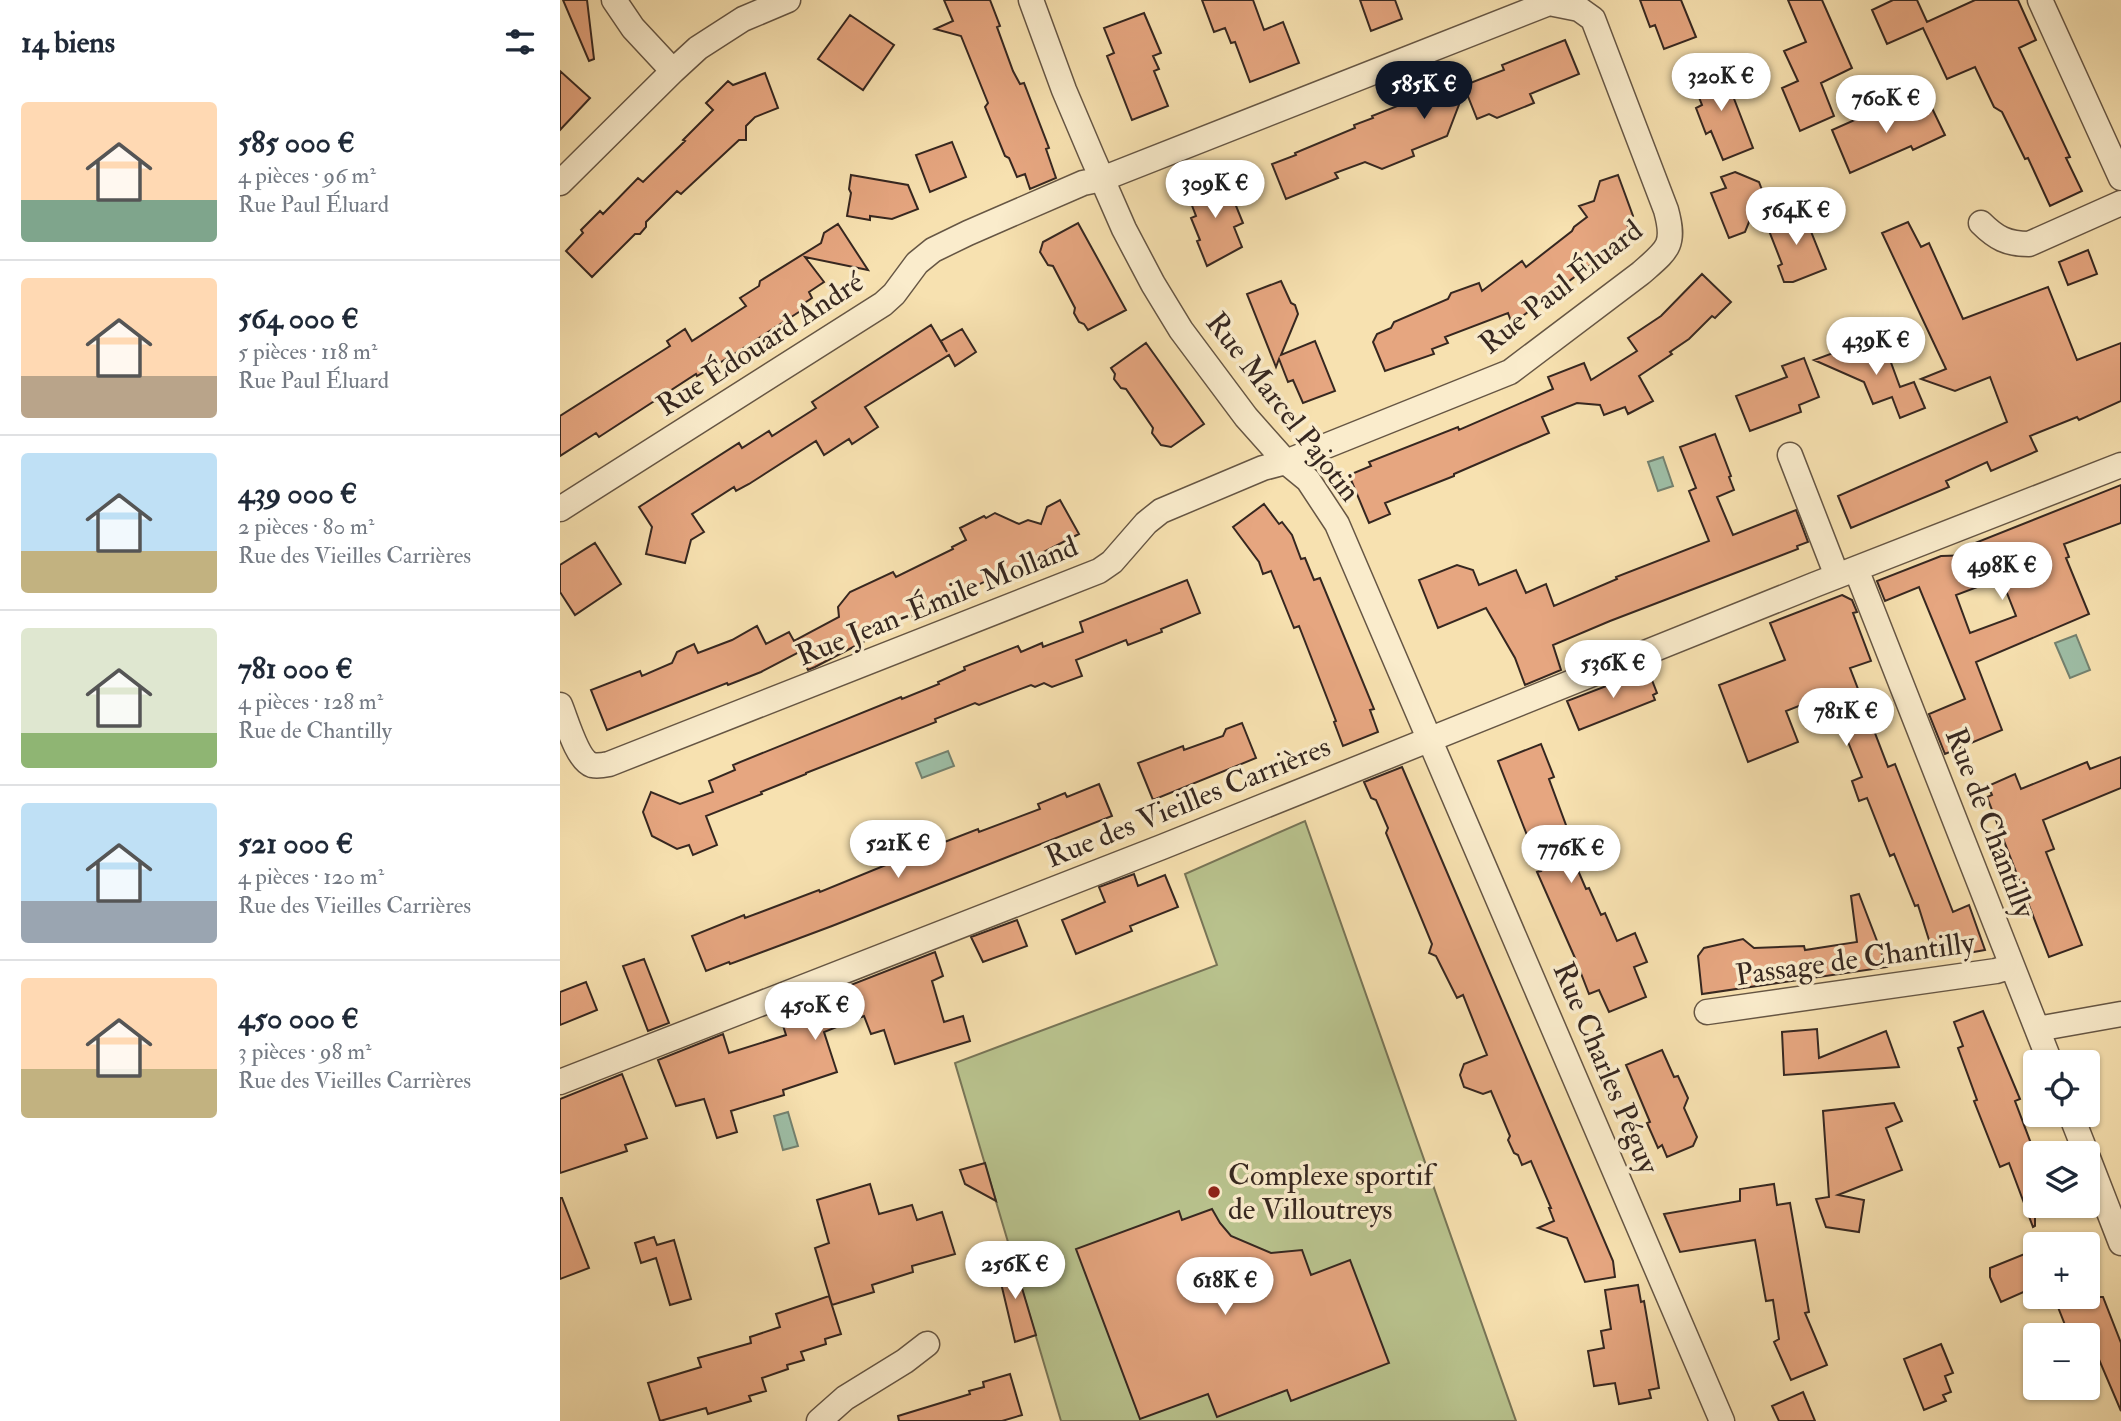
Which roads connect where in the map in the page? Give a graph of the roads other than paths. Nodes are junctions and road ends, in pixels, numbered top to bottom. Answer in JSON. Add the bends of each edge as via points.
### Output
{"nodes":[{"id":1,"x":614,"y":0,"type":"edge"},
{"id":2,"x":788,"y":0,"type":"edge"},
{"id":3,"x":1031,"y":0,"type":"edge"},
{"id":4,"x":2040,"y":0,"type":"edge"},
{"id":5,"x":673,"y":71,"type":"junction"},
{"id":6,"x":2121,"y":178,"type":"edge"},
{"id":7,"x":1102,"y":179,"type":"junction"},
{"id":8,"x":560,"y":183,"type":"edge"},
{"id":9,"x":2121,"y":202,"type":"edge"},
{"id":10,"x":1981,"y":223,"type":"dead end"},
{"id":11,"x":1790,"y":455,"type":"dead end"},
{"id":12,"x":1286,"y":462,"type":"junction"},
{"id":13,"x":2121,"y":465,"type":"edge"},
{"id":14,"x":560,"y":509,"type":"edge"},
{"id":15,"x":1846,"y":572,"type":"junction"},
{"id":16,"x":560,"y":705,"type":"edge"},
{"id":17,"x":1432,"y":740,"type":"junction"},
{"id":18,"x":2012,"y":965,"type":"junction"},
{"id":19,"x":1707,"y":1013,"type":"dead end"},
{"id":20,"x":2121,"y":1014,"type":"edge"},
{"id":21,"x":2037,"y":1029,"type":"junction"},
{"id":22,"x":2045,"y":1050,"type":"edge"},
{"id":23,"x":560,"y":1082,"type":"edge"},
{"id":24,"x":2100,"y":1189,"type":"edge"},
{"id":25,"x":2121,"y":1243,"type":"edge"},
{"id":26,"x":927,"y":1344,"type":"dead end"},
{"id":27,"x":819,"y":1421,"type":"edge"},
{"id":28,"x":1722,"y":1421,"type":"edge"}],
"edges":[{"from":1,"to":5,"type":"street"},
{"from":2,"to":5,"type":"street","via":[[718,34]]},
{"from":3,"to":7,"type":"street","name":"Rue Marcel Pajotin"},
{"from":4,"to":6,"type":"street"},
{"from":5,"to":8,"type":"street"},
{"from":7,"to":12,"type":"street","name":"Rue Marcel Pajotin","via":[[1153,285],[1181,330],[1245,417]]},
{"from":7,"to":12,"type":"street","name":"Rue Paul Éluard","via":[[1549,3],[1579,9],[1592,19],[1666,211],[1671,240],[1665,251],[1510,372]]},
{"from":7,"to":14,"type":"street","name":"Rue Édouard André","via":[[1083,183],[933,250],[883,304]]},
{"from":9,"to":10,"type":"street","via":[[2029,244],[1996,238]]},
{"from":11,"to":15,"type":"street"},
{"from":12,"to":16,"type":"street","name":"Rue Jean-Émile Molland","via":[[1161,511],[1099,571],[609,764],[585,761]]},
{"from":12,"to":17,"type":"street","name":"Rue Marcel Pajotin","via":[[1308,480],[1337,524]]},
{"from":13,"to":15,"type":"street","name":"Rue des Vieilles Carrières"},
{"from":15,"to":17,"type":"street","name":"Rue des Vieilles Carrières"},
{"from":15,"to":18,"type":"street","name":"Rue de Chantilly"},
{"from":17,"to":23,"type":"street","name":"Rue des Vieilles Carrières"},
{"from":17,"to":28,"type":"street","name":"Rue Charles Péguy"},
{"from":18,"to":19,"type":"street","name":"Passage de Chantilly"},
{"from":18,"to":21,"type":"street","name":"Rue de Chantilly"},
{"from":20,"to":21,"type":"street"},
{"from":21,"to":22,"type":"street","name":"Rue de Chantilly"},
{"from":24,"to":25,"type":"street"},
{"from":26,"to":27,"type":"street","via":[[845,1398]]}]}
